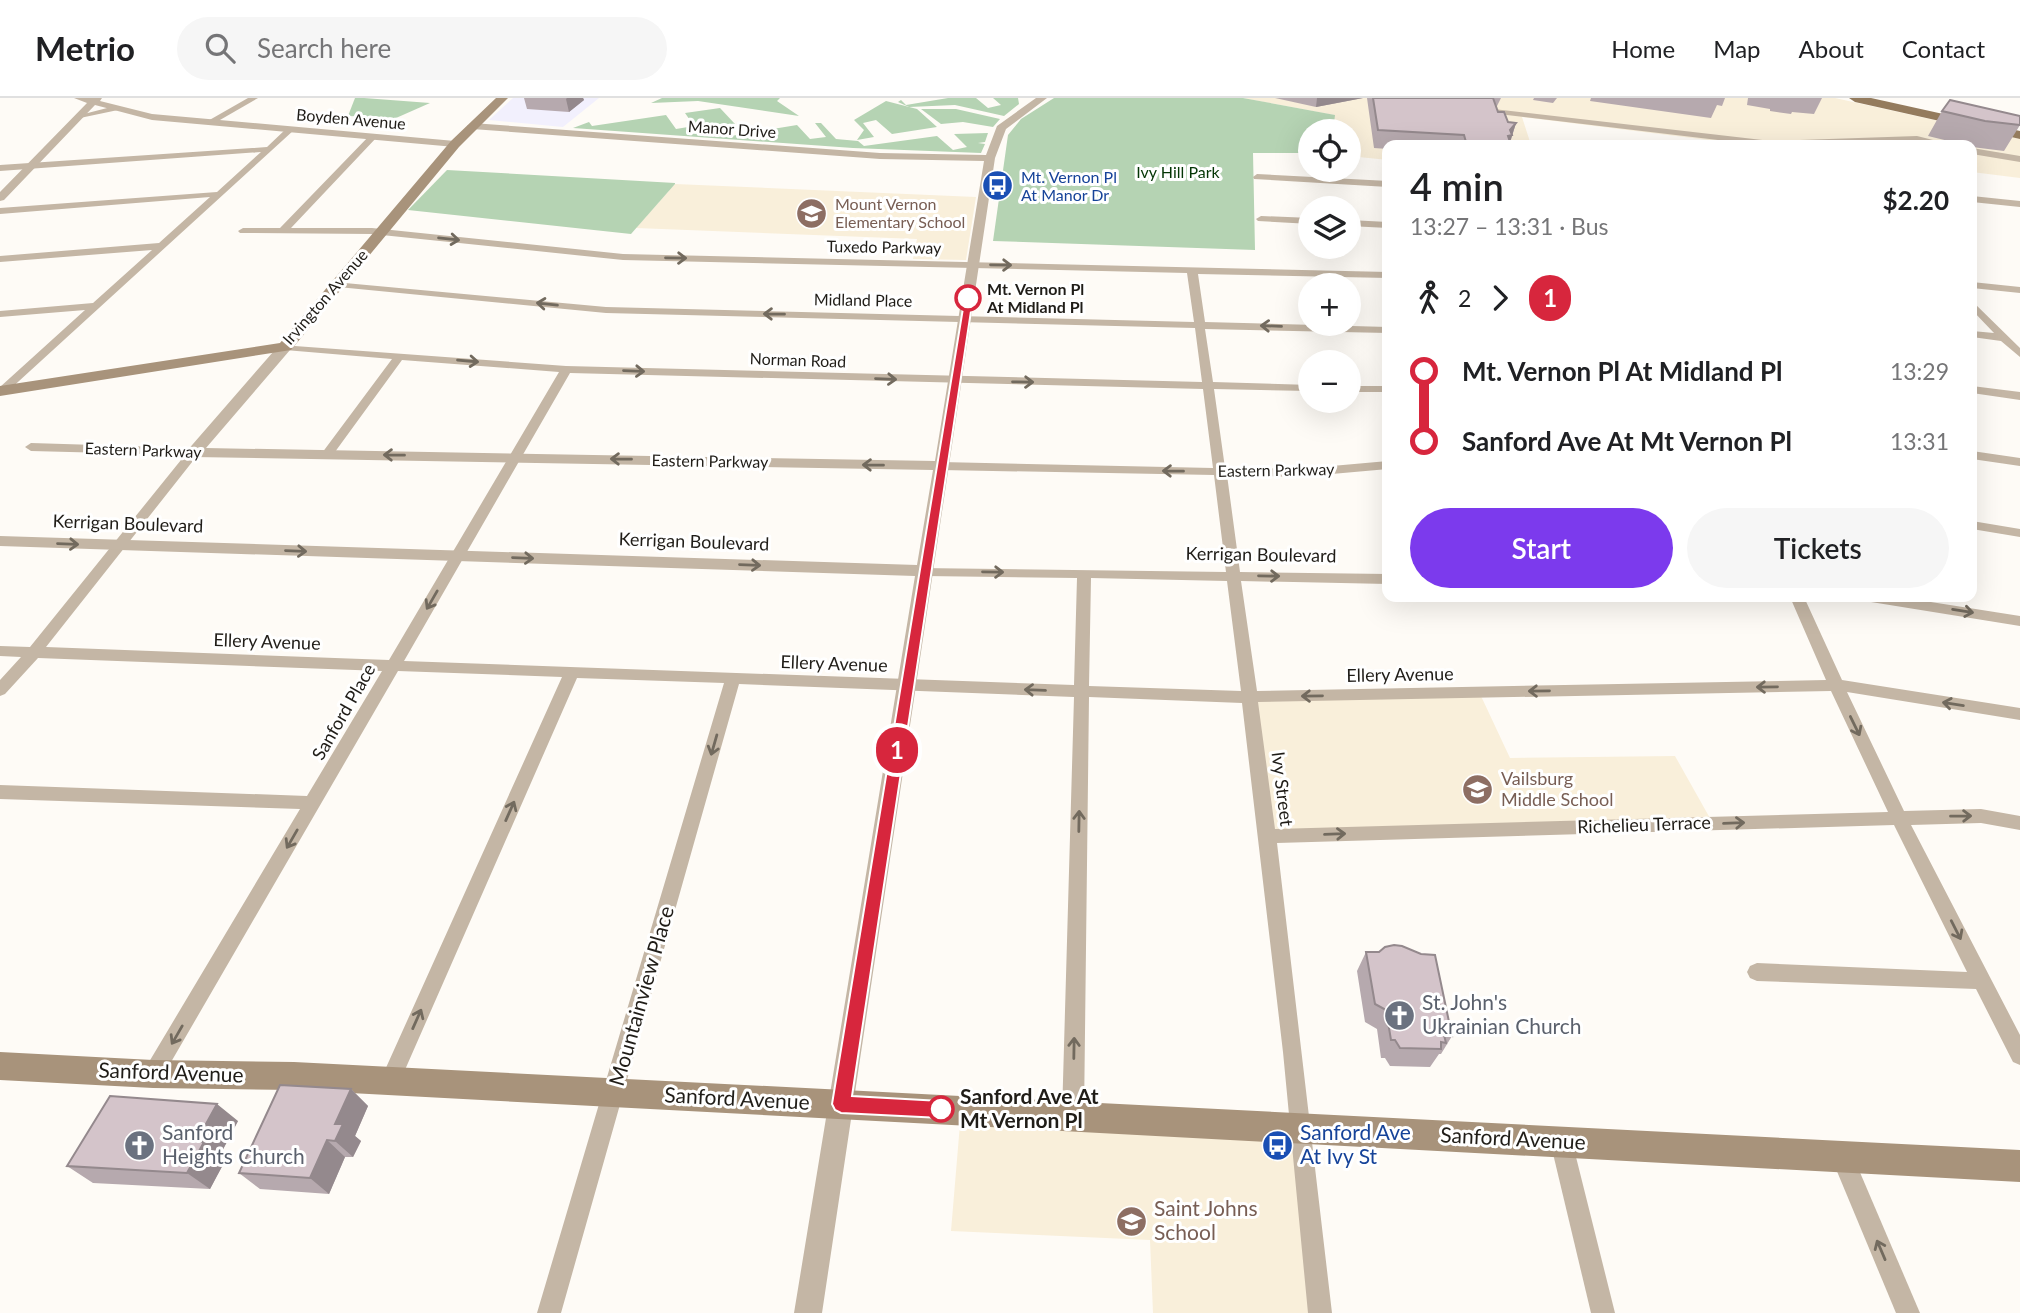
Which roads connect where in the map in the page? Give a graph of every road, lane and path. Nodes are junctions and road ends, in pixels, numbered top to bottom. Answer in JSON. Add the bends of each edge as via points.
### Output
{"nodes":[{"id":1,"x":79,"y":98,"type":"edge"},
{"id":2,"x":254,"y":98,"type":"edge"},
{"id":3,"x":502,"y":98,"type":"edge"},
{"id":4,"x":1042,"y":98,"type":"edge"},
{"id":5,"x":1855,"y":98,"type":"edge"},
{"id":6,"x":95,"y":100,"type":"edge"},
{"id":7,"x":1871,"y":100,"type":"edge"},
{"id":8,"x":115,"y":108,"type":"junction"},
{"id":9,"x":1463,"y":108,"type":"edge"},
{"id":10,"x":80,"y":116,"type":"junction"},
{"id":11,"x":209,"y":122,"type":"junction"},
{"id":12,"x":472,"y":126,"type":"junction"},
{"id":13,"x":290,"y":130,"type":"junction"},
{"id":14,"x":2020,"y":135,"type":"edge"},
{"id":15,"x":373,"y":137,"type":"junction"},
{"id":16,"x":1737,"y":140,"type":"edge"},
{"id":17,"x":1900,"y":140,"type":"edge"},
{"id":18,"x":1922,"y":140,"type":"edge"},
{"id":19,"x":455,"y":144,"type":"junction"},
{"id":20,"x":269,"y":149,"type":"junction"},
{"id":21,"x":1977,"y":151,"type":"edge"},
{"id":22,"x":1977,"y":157,"type":"edge"},
{"id":23,"x":990,"y":158,"type":"junction"},
{"id":24,"x":2020,"y":161,"type":"edge"},
{"id":25,"x":31,"y":166,"type":"junction"},
{"id":26,"x":0,"y":168,"type":"edge"},
{"id":27,"x":1257,"y":177,"type":"dead end"},
{"id":28,"x":1382,"y":184,"type":"edge"},
{"id":29,"x":220,"y":194,"type":"junction"},
{"id":30,"x":0,"y":198,"type":"edge"},
{"id":31,"x":1977,"y":200,"type":"edge"},
{"id":32,"x":2016,"y":204,"type":"edge"},
{"id":33,"x":0,"y":211,"type":"edge"},
{"id":34,"x":2020,"y":211,"type":"edge"},
{"id":35,"x":1261,"y":219,"type":"dead end"},
{"id":36,"x":1298,"y":220,"type":"edge"},
{"id":37,"x":1361,"y":224,"type":"edge"},
{"id":38,"x":1382,"y":225,"type":"edge"},
{"id":39,"x":243,"y":230,"type":"dead end"},
{"id":40,"x":282,"y":231,"type":"junction"},
{"id":41,"x":382,"y":232,"type":"junction"},
{"id":42,"x":163,"y":246,"type":"junction"},
{"id":43,"x":0,"y":259,"type":"edge"},
{"id":44,"x":973,"y":265,"type":"junction"},
{"id":45,"x":1192,"y":270,"type":"junction"},
{"id":46,"x":1382,"y":275,"type":"edge"},
{"id":47,"x":338,"y":284,"type":"junction"},
{"id":48,"x":1977,"y":286,"type":"edge"},
{"id":49,"x":2020,"y":290,"type":"edge"},
{"id":50,"x":96,"y":306,"type":"junction"},
{"id":51,"x":1977,"y":309,"type":"edge"},
{"id":52,"x":0,"y":314,"type":"edge"},
{"id":53,"x":965,"y":318,"type":"junction"},
{"id":54,"x":1200,"y":324,"type":"junction"},
{"id":55,"x":1382,"y":330,"type":"edge"},
{"id":56,"x":1977,"y":335,"type":"edge"},
{"id":57,"x":2004,"y":338,"type":"junction"},
{"id":58,"x":285,"y":347,"type":"junction"},
{"id":59,"x":2020,"y":354,"type":"edge"},
{"id":60,"x":400,"y":355,"type":"junction"},
{"id":61,"x":566,"y":369,"type":"junction"},
{"id":62,"x":955,"y":381,"type":"junction"},
{"id":63,"x":1208,"y":386,"type":"junction"},
{"id":64,"x":1298,"y":388,"type":"edge"},
{"id":65,"x":1361,"y":388,"type":"edge"},
{"id":66,"x":1382,"y":389,"type":"edge"},
{"id":67,"x":2,"y":390,"type":"edge"},
{"id":68,"x":1977,"y":390,"type":"edge"},
{"id":69,"x":2020,"y":396,"type":"edge"},
{"id":70,"x":31,"y":447,"type":"dead end"},
{"id":71,"x":194,"y":452,"type":"junction"},
{"id":72,"x":328,"y":453,"type":"junction"},
{"id":73,"x":1977,"y":456,"type":"edge"},
{"id":74,"x":516,"y":457,"type":"junction"},
{"id":75,"x":2020,"y":462,"type":"edge"},
{"id":76,"x":941,"y":466,"type":"junction"},
{"id":77,"x":1382,"y":466,"type":"edge"},
{"id":78,"x":1220,"y":472,"type":"junction"},
{"id":79,"x":1977,"y":526,"type":"edge"},
{"id":80,"x":2020,"y":533,"type":"edge"},
{"id":81,"x":0,"y":541,"type":"edge"},
{"id":82,"x":117,"y":545,"type":"junction"},
{"id":83,"x":458,"y":556,"type":"junction"},
{"id":84,"x":925,"y":571,"type":"junction"},
{"id":85,"x":1084,"y":573,"type":"junction"},
{"id":86,"x":1234,"y":576,"type":"junction"},
{"id":87,"x":1382,"y":579,"type":"edge"},
{"id":88,"x":1799,"y":602,"type":"edge"},
{"id":89,"x":1902,"y":602,"type":"edge"},
{"id":90,"x":2020,"y":621,"type":"edge"},
{"id":91,"x":0,"y":651,"type":"edge"},
{"id":92,"x":33,"y":653,"type":"junction"},
{"id":93,"x":393,"y":666,"type":"junction"},
{"id":94,"x":572,"y":673,"type":"junction"},
{"id":95,"x":733,"y":680,"type":"junction"},
{"id":96,"x":1835,"y":685,"type":"junction"},
{"id":97,"x":907,"y":686,"type":"junction"},
{"id":98,"x":0,"y":690,"type":"edge"},
{"id":99,"x":1082,"y":692,"type":"junction"},
{"id":100,"x":1249,"y":697,"type":"junction"},
{"id":101,"x":2020,"y":714,"type":"edge"},
{"id":102,"x":0,"y":792,"type":"edge"},
{"id":103,"x":313,"y":803,"type":"junction"},
{"id":104,"x":1899,"y":818,"type":"junction"},
{"id":105,"x":2020,"y":823,"type":"edge"},
{"id":106,"x":1266,"y":836,"type":"junction"},
{"id":107,"x":1757,"y":972,"type":"dead end"},
{"id":108,"x":1982,"y":981,"type":"junction"},
{"id":109,"x":2020,"y":1055,"type":"edge"},
{"id":110,"x":0,"y":1066,"type":"edge"},
{"id":111,"x":153,"y":1074,"type":"junction"},
{"id":112,"x":390,"y":1081,"type":"junction"},
{"id":113,"x":614,"y":1093,"type":"junction"},
{"id":114,"x":841,"y":1104,"type":"junction"},
{"id":115,"x":1073,"y":1116,"type":"junction"},
{"id":116,"x":1303,"y":1128,"type":"junction"},
{"id":117,"x":1561,"y":1141,"type":"junction"},
{"id":118,"x":1842,"y":1157,"type":"junction"},
{"id":119,"x":2020,"y":1166,"type":"edge"},
{"id":120,"x":550,"y":1313,"type":"edge"},
{"id":121,"x":808,"y":1313,"type":"edge"},
{"id":122,"x":1320,"y":1313,"type":"edge"},
{"id":123,"x":1603,"y":1313,"type":"edge"},
{"id":124,"x":1908,"y":1313,"type":"edge"}],
"edges":[{"from":1,"to":6,"type":"street","name":"Boyden Avenue"},
{"from":2,"to":11,"type":"street"},
{"from":3,"to":12,"type":"main road","name":"Irvington Avenue"},
{"from":4,"to":23,"type":"street","via":[[1001,128]]},
{"from":5,"to":7,"type":"main road"},
{"from":6,"to":8,"type":"street","name":"Boyden Avenue"},
{"from":6,"to":10,"type":"street"},
{"from":7,"to":14,"type":"main road"},
{"from":8,"to":10,"type":"street"},
{"from":8,"to":11,"type":"street","name":"Boyden Avenue"},
{"from":9,"to":16,"type":"street"},
{"from":10,"to":25,"type":"street"},
{"from":11,"to":13,"type":"street","name":"Boyden Avenue"},
{"from":12,"to":19,"type":"main road","name":"Irvington Avenue"},
{"from":12,"to":23,"type":"street","name":"Manor Drive","via":[[880,156]]},
{"from":13,"to":15,"type":"street","name":"Boyden Avenue"},
{"from":13,"to":20,"type":"street"},
{"from":15,"to":19,"type":"street","name":"Boyden Avenue"},
{"from":15,"to":40,"type":"street"},
{"from":17,"to":18,"type":"street"},
{"from":19,"to":41,"type":"main road","name":"Irvington Avenue"},
{"from":20,"to":25,"type":"street"},
{"from":20,"to":29,"type":"street"},
{"from":21,"to":24,"type":"street"},
{"from":22,"to":24,"type":"street"},
{"from":23,"to":44,"type":"street"},
{"from":25,"to":26,"type":"street"},
{"from":25,"to":30,"type":"street"},
{"from":27,"to":28,"type":"street"},
{"from":29,"to":33,"type":"street"},
{"from":29,"to":42,"type":"street"},
{"from":31,"to":32,"type":"street"},
{"from":32,"to":34,"type":"street"},
{"from":35,"to":36,"type":"street"},
{"from":37,"to":38,"type":"street"},
{"from":39,"to":40,"type":"street","name":"Tuxedo Parkway"},
{"from":40,"to":41,"type":"street","name":"Tuxedo Parkway"},
{"from":41,"to":44,"type":"street","name":"Tuxedo Parkway","one_way":true,"via":[[624,257]]},
{"from":41,"to":47,"type":"main road","name":"Irvington Avenue"},
{"from":42,"to":43,"type":"street"},
{"from":42,"to":50,"type":"street"},
{"from":44,"to":45,"type":"street","name":"Tuxedo Parkway","one_way":true},
{"from":44,"to":53,"type":"street"},
{"from":45,"to":46,"type":"street","name":"Tuxedo Parkway"},
{"from":45,"to":54,"type":"street","name":"Ivy Street"},
{"from":53,"to":47,"type":"street","name":"Midland Place","one_way":true,"via":[[606,310]]},
{"from":47,"to":58,"type":"main road","name":"Irvington Avenue"},
{"from":48,"to":49,"type":"street"},
{"from":50,"to":52,"type":"street"},
{"from":50,"to":67,"type":"street"},
{"from":51,"to":57,"type":"street"},
{"from":53,"to":54,"type":"street","name":"Midland Place"},
{"from":53,"to":62,"type":"street"},
{"from":55,"to":54,"type":"street","name":"Midland Place","one_way":true},
{"from":54,"to":63,"type":"street","name":"Ivy Street"},
{"from":56,"to":57,"type":"street"},
{"from":57,"to":59,"type":"street"},
{"from":58,"to":60,"type":"street","name":"Norman Road"},
{"from":58,"to":67,"type":"main road","name":"Irvington Avenue"},
{"from":58,"to":71,"type":"street"},
{"from":60,"to":61,"type":"street","name":"Norman Road","one_way":true},
{"from":60,"to":72,"type":"street"},
{"from":61,"to":62,"type":"street","name":"Norman Road","one_way":true},
{"from":61,"to":74,"type":"street","name":"Sanford Place"},
{"from":62,"to":63,"type":"street","name":"Norman Road","one_way":true},
{"from":62,"to":76,"type":"street"},
{"from":63,"to":64,"type":"street","name":"Norman Road"},
{"from":63,"to":78,"type":"street","name":"Ivy Street"},
{"from":65,"to":66,"type":"street"},
{"from":68,"to":69,"type":"street"},
{"from":70,"to":71,"type":"street","name":"Eastern Parkway"},
{"from":71,"to":72,"type":"street","name":"Eastern Parkway"},
{"from":71,"to":82,"type":"street"},
{"from":74,"to":72,"type":"street","name":"Eastern Parkway","one_way":true},
{"from":73,"to":75,"type":"street"},
{"from":76,"to":74,"type":"street","name":"Eastern Parkway","one_way":true},
{"from":74,"to":83,"type":"street","name":"Sanford Place"},
{"from":78,"to":76,"type":"street","name":"Eastern Parkway","one_way":true},
{"from":76,"to":84,"type":"street"},
{"from":77,"to":78,"type":"street","name":"Eastern Parkway","via":[[1298,473]]},
{"from":78,"to":86,"type":"street","name":"Ivy Street"},
{"from":79,"to":80,"type":"street"},
{"from":81,"to":82,"type":"street","name":"Kerrigan Boulevard","one_way":true},
{"from":82,"to":83,"type":"street","name":"Kerrigan Boulevard","one_way":true},
{"from":82,"to":92,"type":"street"},
{"from":83,"to":84,"type":"street","name":"Kerrigan Boulevard","one_way":true},
{"from":83,"to":93,"type":"street","name":"Sanford Place","one_way":true},
{"from":84,"to":85,"type":"street","name":"Kerrigan Boulevard","one_way":true},
{"from":84,"to":97,"type":"street"},
{"from":85,"to":86,"type":"street","name":"Kerrigan Boulevard"},
{"from":85,"to":99,"type":"street"},
{"from":86,"to":87,"type":"street","name":"Kerrigan Boulevard","one_way":true},
{"from":86,"to":100,"type":"street","name":"Ivy Street"},
{"from":88,"to":96,"type":"street"},
{"from":89,"to":90,"type":"street","one_way":true},
{"from":91,"to":92,"type":"street","name":"Ellery Avenue"},
{"from":92,"to":93,"type":"street","name":"Ellery Avenue"},
{"from":92,"to":98,"type":"street"},
{"from":93,"to":94,"type":"street","name":"Ellery Avenue"},
{"from":93,"to":103,"type":"street","name":"Sanford Place"},
{"from":94,"to":95,"type":"street","name":"Ellery Avenue"},
{"from":112,"to":94,"type":"street","one_way":true},
{"from":95,"to":97,"type":"street","name":"Ellery Avenue"},
{"from":95,"to":113,"type":"street","name":"Mountainview Place","one_way":true},
{"from":96,"to":100,"type":"street","name":"Ellery Avenue","one_way":true},
{"from":101,"to":96,"type":"street","name":"Ellery Avenue","one_way":true},
{"from":96,"to":104,"type":"street","one_way":true},
{"from":99,"to":97,"type":"street","name":"Ellery Avenue","one_way":true},
{"from":97,"to":114,"type":"street"},
{"from":99,"to":100,"type":"street","name":"Ellery Avenue"},
{"from":115,"to":99,"type":"street","one_way":true},
{"from":100,"to":106,"type":"street","name":"Ivy Street"},
{"from":102,"to":103,"type":"street"},
{"from":103,"to":111,"type":"street","name":"Sanford Place","one_way":true},
{"from":104,"to":105,"type":"street","name":"Richelieu Terrace","one_way":true,"via":[[1981,816]]},
{"from":106,"to":104,"type":"street","name":"Richelieu Terrace","one_way":true},
{"from":104,"to":108,"type":"street","one_way":true},
{"from":106,"to":116,"type":"street","name":"Ivy Street"},
{"from":107,"to":108,"type":"street"},
{"from":108,"to":109,"type":"street"},
{"from":110,"to":111,"type":"main road","name":"Sanford Avenue"},
{"from":111,"to":112,"type":"main road","name":"Sanford Avenue"},
{"from":112,"to":113,"type":"main road","name":"Sanford Avenue"},
{"from":113,"to":114,"type":"main road","name":"Sanford Avenue"},
{"from":113,"to":120,"type":"street","name":"Mountainview Place"},
{"from":114,"to":115,"type":"main road","name":"Sanford Avenue"},
{"from":114,"to":121,"type":"street"},
{"from":115,"to":116,"type":"main road","name":"Sanford Avenue"},
{"from":116,"to":117,"type":"main road","name":"Sanford Avenue"},
{"from":116,"to":122,"type":"street","name":"Ivy Street"},
{"from":117,"to":118,"type":"main road","name":"Sanford Avenue"},
{"from":117,"to":123,"type":"street"},
{"from":118,"to":119,"type":"main road","name":"Sanford Avenue"},
{"from":124,"to":118,"type":"street","one_way":true}]}
